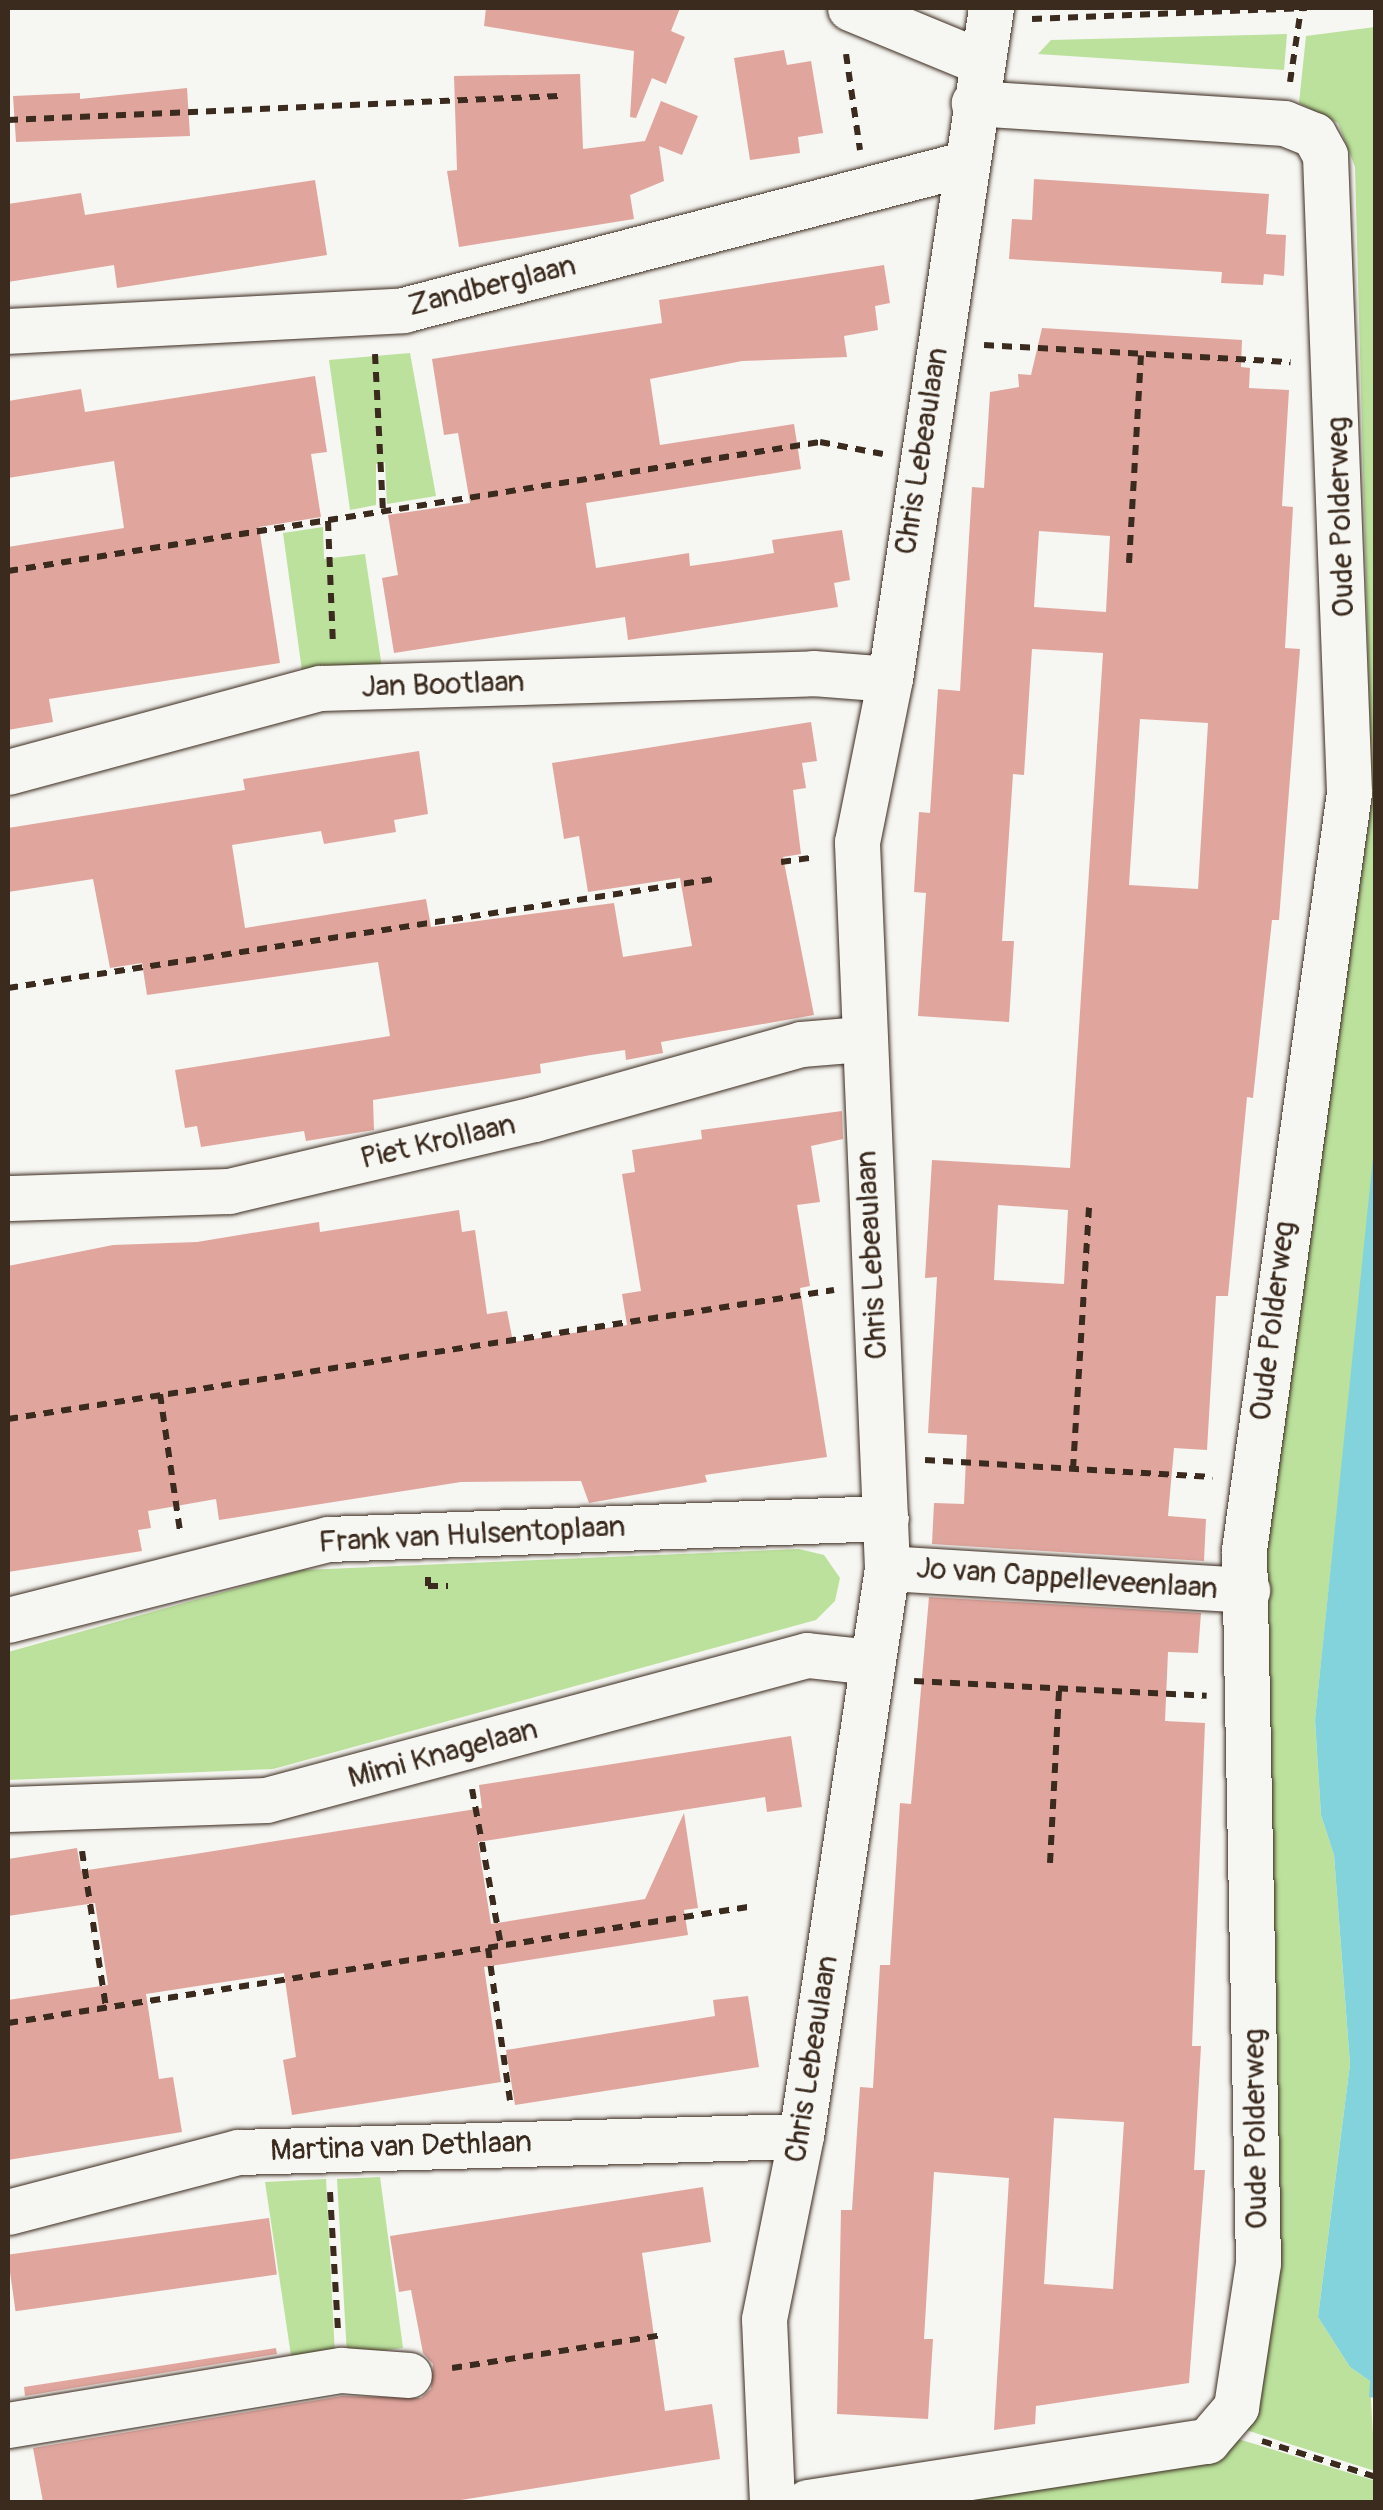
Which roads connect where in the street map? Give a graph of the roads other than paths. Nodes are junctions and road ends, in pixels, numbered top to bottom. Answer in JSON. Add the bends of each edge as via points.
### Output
{"nodes":[{"id":1,"x":847,"y":25,"type":"edge"},
{"id":2,"x":984,"y":48,"type":"edge"},
{"id":3,"x":964,"y":164,"type":"junction"},
{"id":4,"x":8,"y":331,"type":"edge"},
{"id":5,"x":890,"y":678,"type":"junction"},
{"id":6,"x":8,"y":772,"type":"edge"},
{"id":7,"x":862,"y":1038,"type":"junction"},
{"id":8,"x":8,"y":1198,"type":"edge"},
{"id":9,"x":886,"y":1518,"type":"junction"},
{"id":10,"x":887,"y":1568,"type":"junction"},
{"id":11,"x":1247,"y":1590,"type":"junction"},
{"id":12,"x":8,"y":1620,"type":"edge"},
{"id":13,"x":870,"y":1670,"type":"junction"},
{"id":14,"x":8,"y":1809,"type":"edge"},
{"id":15,"x":801,"y":2136,"type":"junction"},
{"id":16,"x":8,"y":2212,"type":"edge"},
{"id":17,"x":408,"y":2375,"type":"road end"},
{"id":18,"x":8,"y":2425,"type":"edge"},
{"id":19,"x":772,"y":2502,"type":"edge"},
{"id":20,"x":808,"y":2502,"type":"edge"}],
"edges":[{"from":1,"to":2,"type":"street"},
{"from":2,"to":3,"type":"street","name":"Chris Lebeaulaan"},
{"from":2,"to":11,"type":"street","name":"Oude Polderweg","via":[[1284,123],[1314,135],[1325,155],[1349,792],[1253,1480]]},
{"from":3,"to":4,"type":"street","name":"Zandberglaan","via":[[373,315]]},
{"from":3,"to":5,"type":"street","name":"Chris Lebeaulaan"},
{"from":5,"to":6,"type":"street","name":"Jan Bootlaan","via":[[813,673],[335,688]]},
{"from":5,"to":7,"type":"street","name":"Chris Lebeaulaan","via":[[857,842]]},
{"from":7,"to":8,"type":"street","name":"Piet Krollaan","via":[[801,1044],[534,1119],[230,1190]]},
{"from":7,"to":9,"type":"street","name":"Chris Lebeaulaan"},
{"from":9,"to":10,"type":"street","name":"Chris Lebeaulaan"},
{"from":9,"to":12,"type":"street","name":"Frank van Hulsentoplaan","via":[[328,1538]]},
{"from":10,"to":11,"type":"street","name":"Jo van Cappelleveenlaan"},
{"from":10,"to":13,"type":"street","name":"Chris Lebeaulaan"},
{"from":11,"to":20,"type":"street","name":"Oude Polderweg","via":[[1258,2263],[1247,2354],[1226,2420],[1206,2441]]},
{"from":13,"to":14,"type":"street","name":"Mimi Knagelaan","via":[[806,1655],[266,1800]]},
{"from":13,"to":15,"type":"street","name":"Chris Lebeaulaan"},
{"from":15,"to":16,"type":"street","name":"Martina van Dethlaan","via":[[238,2152]]},
{"from":15,"to":19,"type":"street","name":"Chris Lebeaulaan","via":[[764,2320]]},
{"from":17,"to":18,"type":"street","via":[[341,2370]]}]}
